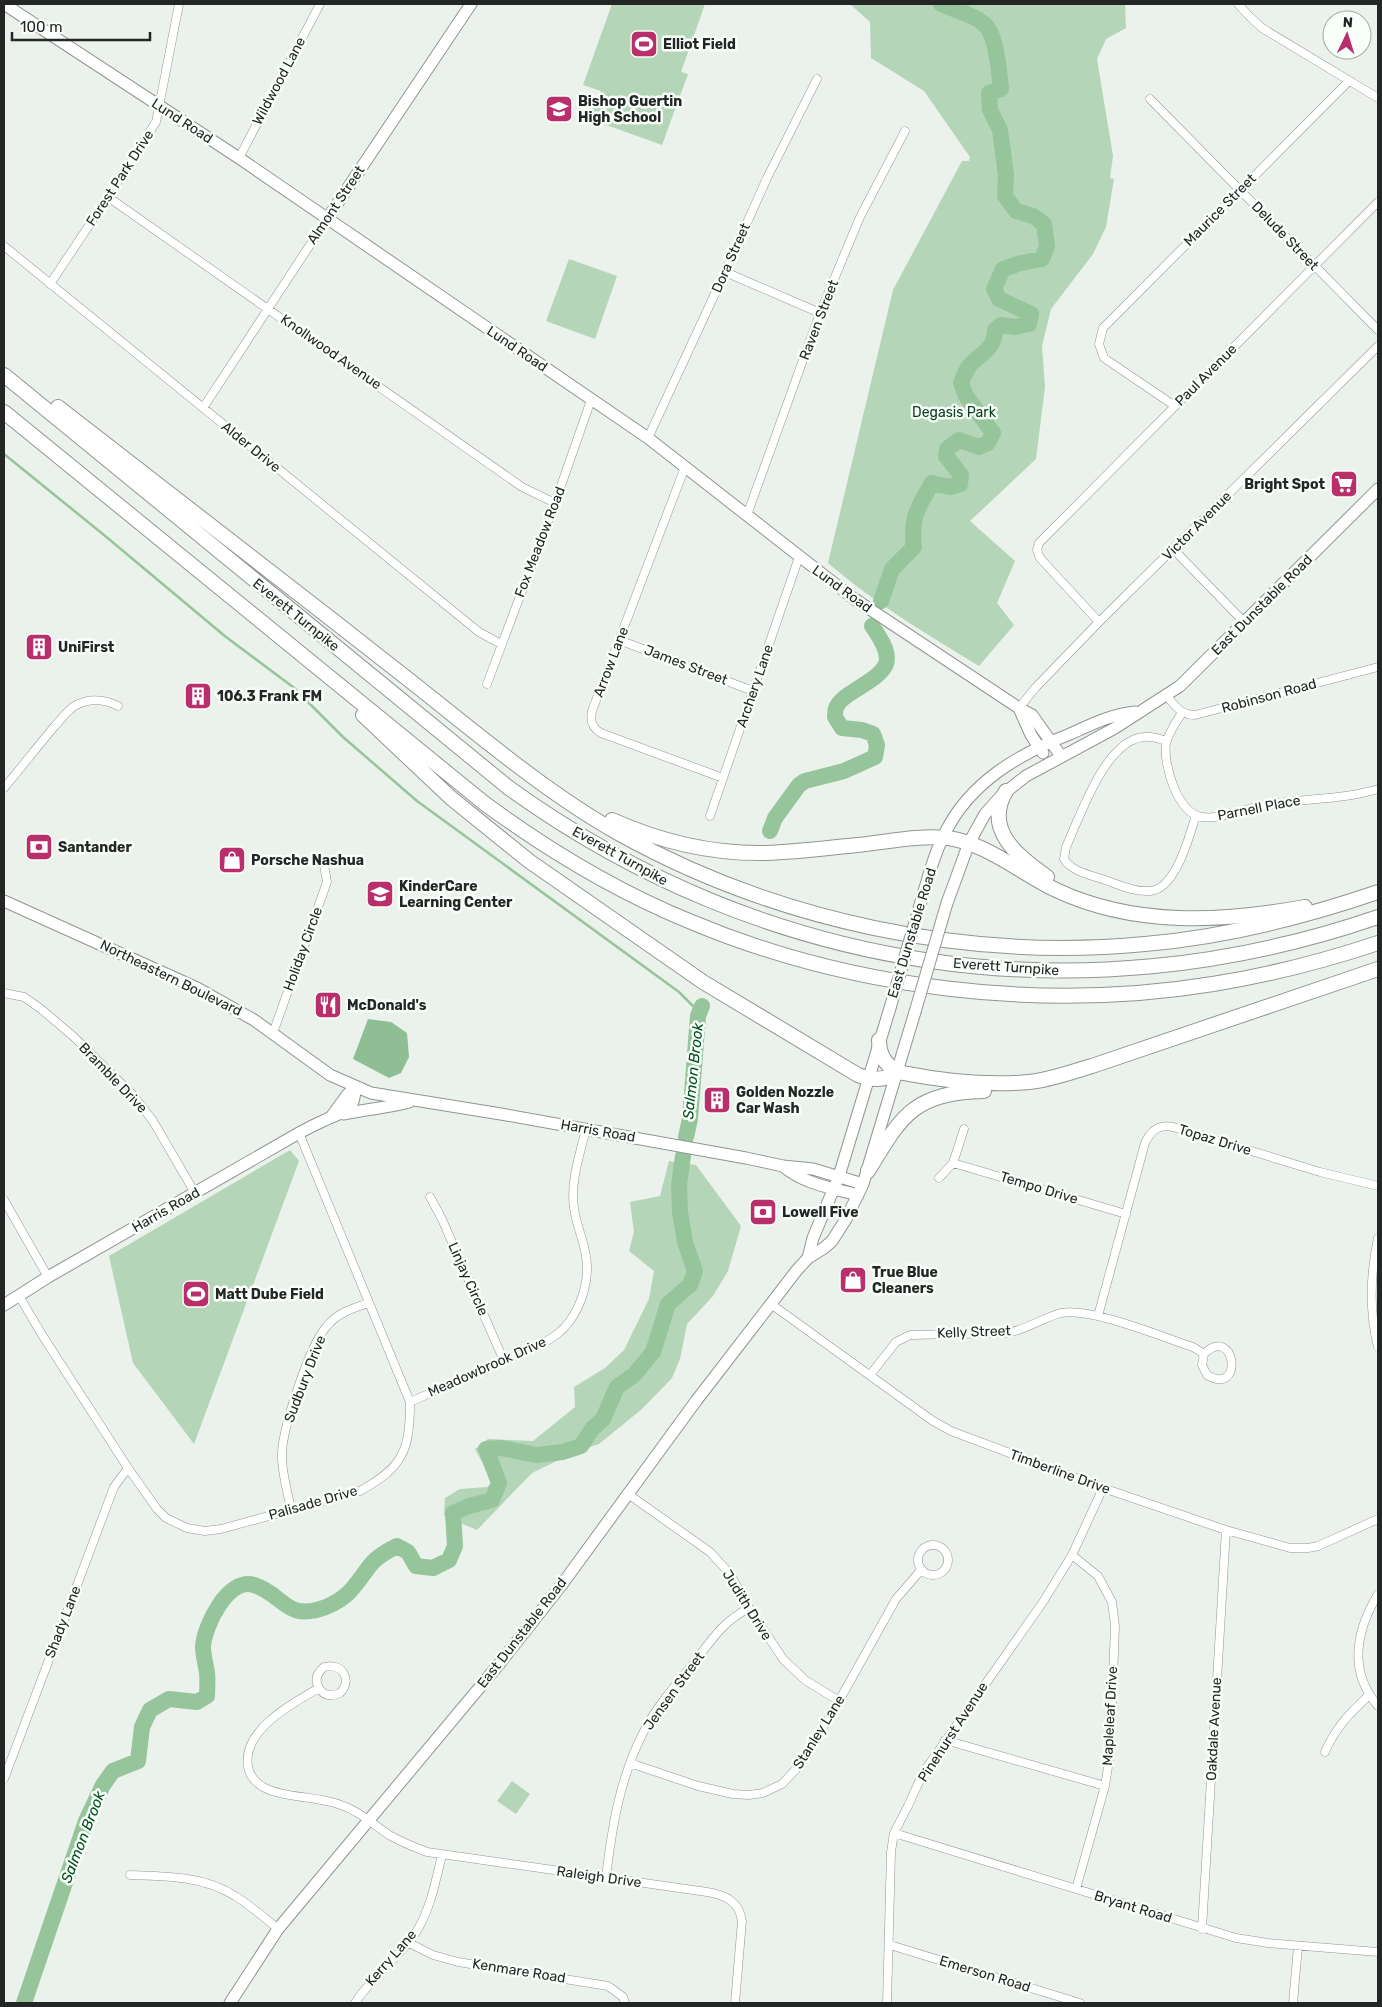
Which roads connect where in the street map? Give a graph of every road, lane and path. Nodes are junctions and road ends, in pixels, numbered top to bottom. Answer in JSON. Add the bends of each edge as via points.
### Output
{"nodes":[{"id":1,"x":4,"y":4,"type":"edge"},
{"id":2,"x":179,"y":4,"type":"edge"},
{"id":3,"x":320,"y":4,"type":"edge"},
{"id":4,"x":470,"y":4,"type":"edge"},
{"id":5,"x":1238,"y":4,"type":"edge"},
{"id":6,"x":817,"y":79,"type":"dead end"},
{"id":7,"x":1349,"y":81,"type":"junction"},
{"id":8,"x":1378,"y":98,"type":"edge"},
{"id":9,"x":1150,"y":99,"type":"dead end"},
{"id":10,"x":160,"y":107,"type":"junction"},
{"id":11,"x":905,"y":130,"type":"dead end"},
{"id":12,"x":239,"y":158,"type":"junction"},
{"id":13,"x":1241,"y":189,"type":"junction"},
{"id":14,"x":108,"y":197,"type":"junction"},
{"id":15,"x":1378,"y":202,"type":"edge"},
{"id":16,"x":327,"y":218,"type":"junction"},
{"id":17,"x":4,"y":246,"type":"edge"},
{"id":18,"x":1314,"y":266,"type":"junction"},
{"id":19,"x":725,"y":272,"type":"junction"},
{"id":20,"x":50,"y":284,"type":"junction"},
{"id":21,"x":269,"y":308,"type":"junction"},
{"id":22,"x":820,"y":313,"type":"junction"},
{"id":23,"x":1378,"y":330,"type":"edge"},
{"id":24,"x":1378,"y":346,"type":"edge"},
{"id":25,"x":4,"y":366,"type":"edge"},
{"id":26,"x":4,"y":375,"type":"edge"},
{"id":27,"x":591,"y":400,"type":"junction"},
{"id":28,"x":1175,"y":406,"type":"junction"},
{"id":29,"x":203,"y":408,"type":"junction"},
{"id":30,"x":4,"y":412,"type":"edge"},
{"id":31,"x":648,"y":438,"type":"junction"},
{"id":32,"x":685,"y":467,"type":"junction"},
{"id":33,"x":1378,"y":489,"type":"edge"},
{"id":34,"x":555,"y":503,"type":"junction"},
{"id":35,"x":747,"y":515,"type":"junction"},
{"id":36,"x":1173,"y":549,"type":"junction"},
{"id":37,"x":799,"y":557,"type":"junction"},
{"id":38,"x":1099,"y":622,"type":"junction"},
{"id":39,"x":1245,"y":623,"type":"junction"},
{"id":40,"x":620,"y":640,"type":"junction"},
{"id":41,"x":501,"y":644,"type":"junction"},
{"id":42,"x":290,"y":646,"type":"junction"},
{"id":43,"x":1378,"y":667,"type":"edge"},
{"id":44,"x":487,"y":684,"type":"dead end"},
{"id":45,"x":753,"y":691,"type":"junction"},
{"id":46,"x":1166,"y":696,"type":"junction"},
{"id":47,"x":118,"y":706,"type":"dead end"},
{"id":48,"x":1019,"y":708,"type":"junction"},
{"id":49,"x":1139,"y":712,"type":"junction"},
{"id":50,"x":1182,"y":713,"type":"junction"},
{"id":51,"x":1167,"y":741,"type":"junction"},
{"id":52,"x":1052,"y":742,"type":"junction"},
{"id":53,"x":1039,"y":748,"type":"junction"},
{"id":54,"x":1061,"y":756,"type":"junction"},
{"id":55,"x":1050,"y":762,"type":"junction"},
{"id":56,"x":523,"y":768,"type":"junction"},
{"id":57,"x":723,"y":778,"type":"junction"},
{"id":58,"x":4,"y":788,"type":"edge"},
{"id":59,"x":1378,"y":789,"type":"edge"},
{"id":60,"x":1006,"y":791,"type":"junction"},
{"id":61,"x":1196,"y":815,"type":"junction"},
{"id":62,"x":710,"y":816,"type":"dead end"},
{"id":63,"x":942,"y":838,"type":"junction"},
{"id":64,"x":969,"y":843,"type":"junction"},
{"id":65,"x":324,"y":865,"type":"dead end"},
{"id":66,"x":1378,"y":892,"type":"edge"},
{"id":67,"x":4,"y":901,"type":"edge"},
{"id":68,"x":1107,"y":908,"type":"junction"},
{"id":69,"x":1378,"y":918,"type":"edge"},
{"id":70,"x":1378,"y":944,"type":"edge"},
{"id":71,"x":1378,"y":969,"type":"edge"},
{"id":72,"x":4,"y":993,"type":"edge"},
{"id":73,"x":273,"y":1033,"type":"junction"},
{"id":74,"x":879,"y":1040,"type":"junction"},
{"id":75,"x":898,"y":1071,"type":"junction"},
{"id":76,"x":868,"y":1079,"type":"junction"},
{"id":77,"x":1029,"y":1082,"type":"junction"},
{"id":78,"x":355,"y":1088,"type":"junction"},
{"id":79,"x":412,"y":1101,"type":"junction"},
{"id":80,"x":336,"y":1116,"type":"junction"},
{"id":81,"x":586,"y":1129,"type":"junction"},
{"id":82,"x":964,"y":1129,"type":"dead end"},
{"id":83,"x":299,"y":1133,"type":"junction"},
{"id":84,"x":953,"y":1162,"type":"junction"},
{"id":85,"x":783,"y":1166,"type":"junction"},
{"id":86,"x":839,"y":1176,"type":"junction"},
{"id":87,"x":866,"y":1177,"type":"junction"},
{"id":88,"x":939,"y":1178,"type":"dead end"},
{"id":89,"x":1378,"y":1186,"type":"edge"},
{"id":90,"x":834,"y":1188,"type":"junction"},
{"id":91,"x":195,"y":1193,"type":"junction"},
{"id":92,"x":858,"y":1195,"type":"junction"},
{"id":93,"x":430,"y":1197,"type":"dead end"},
{"id":94,"x":4,"y":1200,"type":"edge"},
{"id":95,"x":1126,"y":1214,"type":"junction"},
{"id":96,"x":1378,"y":1238,"type":"edge"},
{"id":97,"x":808,"y":1258,"type":"junction"},
{"id":98,"x":48,"y":1277,"type":"junction"},
{"id":99,"x":19,"y":1296,"type":"junction"},
{"id":100,"x":369,"y":1303,"type":"junction"},
{"id":101,"x":771,"y":1304,"type":"junction"},
{"id":102,"x":4,"y":1305,"type":"edge"},
{"id":103,"x":1098,"y":1316,"type":"junction"},
{"id":104,"x":1378,"y":1347,"type":"edge"},
{"id":105,"x":1204,"y":1354,"type":"junction"},
{"id":106,"x":504,"y":1361,"type":"junction"},
{"id":107,"x":870,"y":1375,"type":"junction"},
{"id":108,"x":410,"y":1402,"type":"junction"},
{"id":109,"x":128,"y":1468,"type":"junction"},
{"id":110,"x":1103,"y":1488,"type":"junction"},
{"id":111,"x":628,"y":1494,"type":"junction"},
{"id":112,"x":291,"y":1510,"type":"junction"},
{"id":113,"x":1378,"y":1521,"type":"edge"},
{"id":114,"x":1226,"y":1530,"type":"junction"},
{"id":115,"x":1072,"y":1555,"type":"junction"},
{"id":116,"x":921,"y":1570,"type":"dead end"},
{"id":117,"x":1378,"y":1594,"type":"edge"},
{"id":118,"x":749,"y":1608,"type":"junction"},
{"id":119,"x":319,"y":1688,"type":"dead end"},
{"id":120,"x":1369,"y":1695,"type":"junction"},
{"id":121,"x":839,"y":1701,"type":"junction"},
{"id":122,"x":1378,"y":1706,"type":"edge"},
{"id":123,"x":945,"y":1740,"type":"junction"},
{"id":124,"x":1325,"y":1752,"type":"dead end"},
{"id":125,"x":630,"y":1763,"type":"junction"},
{"id":126,"x":4,"y":1779,"type":"edge"},
{"id":127,"x":1105,"y":1786,"type":"junction"},
{"id":128,"x":368,"y":1820,"type":"junction"},
{"id":129,"x":894,"y":1833,"type":"junction"},
{"id":130,"x":442,"y":1855,"type":"junction"},
{"id":131,"x":130,"y":1875,"type":"dead end"},
{"id":132,"x":606,"y":1878,"type":"junction"},
{"id":133,"x":1076,"y":1889,"type":"junction"},
{"id":134,"x":1202,"y":1928,"type":"junction"},
{"id":135,"x":278,"y":1929,"type":"junction"},
{"id":136,"x":407,"y":1942,"type":"junction"},
{"id":137,"x":890,"y":1945,"type":"junction"},
{"id":138,"x":1298,"y":1946,"type":"junction"},
{"id":139,"x":1378,"y":1952,"type":"edge"},
{"id":140,"x":230,"y":2003,"type":"edge"},
{"id":141,"x":355,"y":2003,"type":"edge"},
{"id":142,"x":625,"y":2003,"type":"edge"},
{"id":143,"x":735,"y":2003,"type":"edge"},
{"id":144,"x":887,"y":2003,"type":"edge"},
{"id":145,"x":1080,"y":2003,"type":"edge"},
{"id":146,"x":1293,"y":2003,"type":"edge"}],
"edges":[{"from":1,"to":10,"type":"street","name":"Lund Road"},
{"from":2,"to":10,"type":"street","name":"Forest Park Drive"},
{"from":3,"to":12,"type":"street","name":"Wildwood Lane"},
{"from":4,"to":16,"type":"street","name":"Almont Street"},
{"from":5,"to":7,"type":"street","via":[[1262,28]]},
{"from":6,"to":19,"type":"street","name":"Dora Street","via":[[767,178]]},
{"from":7,"to":8,"type":"street"},
{"from":7,"to":13,"type":"street","name":"Maurice Street"},
{"from":9,"to":13,"type":"street","name":"Delude Street"},
{"from":10,"to":12,"type":"street","name":"Lund Road"},
{"from":10,"to":14,"type":"street","name":"Forest Park Drive","via":[[156,122]]},
{"from":11,"to":22,"type":"street","name":"Raven Street","via":[[860,217]]},
{"from":12,"to":16,"type":"street","name":"Lund Road"},
{"from":13,"to":18,"type":"street","name":"Delude Street"},
{"from":13,"to":28,"type":"street","name":"Maurice Street","via":[[1100,333],[1102,354],[1111,364]]},
{"from":14,"to":20,"type":"street","name":"Forest Park Drive"},
{"from":14,"to":21,"type":"street","name":"Knollwood Avenue"},
{"from":15,"to":18,"type":"street","name":"Paul Avenue"},
{"from":16,"to":21,"type":"street","name":"Almont Street"},
{"from":16,"to":27,"type":"street","name":"Lund Road"},
{"from":17,"to":20,"type":"street","name":"Alder Drive"},
{"from":18,"to":23,"type":"street","name":"Delude Street"},
{"from":18,"to":28,"type":"street","name":"Paul Avenue"},
{"from":19,"to":22,"type":"street"},
{"from":19,"to":31,"type":"street","name":"Dora Street"},
{"from":20,"to":29,"type":"street","name":"Alder Drive"},
{"from":21,"to":29,"type":"street","name":"Almont Street"},
{"from":21,"to":34,"type":"street","name":"Knollwood Avenue","via":[[522,487]]},
{"from":22,"to":35,"type":"street","name":"Raven Street"},
{"from":24,"to":36,"type":"street","name":"Victor Avenue"},
{"from":25,"to":56,"type":"highway"},
{"from":26,"to":69,"type":"highway","name":"Everett Turnpike","via":[[509,788],[606,851],[712,902],[790,930],[871,951],[971,967],[1056,972],[1156,967],[1222,958],[1305,940]]},
{"from":27,"to":31,"type":"street","name":"Lund Road"},
{"from":27,"to":34,"type":"street","name":"Fox Meadow Road"},
{"from":28,"to":38,"type":"street","name":"Paul Avenue","via":[[1043,539],[1037,549],[1042,561]]},
{"from":29,"to":41,"type":"street","name":"Alder Drive","via":[[479,632]]},
{"from":30,"to":42,"type":"highway","name":"Everett Turnpike"},
{"from":31,"to":32,"type":"street","name":"Lund Road"},
{"from":32,"to":35,"type":"street","name":"Lund Road"},
{"from":32,"to":40,"type":"street","name":"Arrow Lane"},
{"from":33,"to":39,"type":"street","name":"East Dunstable Road"},
{"from":34,"to":41,"type":"street","name":"Fox Meadow Road"},
{"from":35,"to":37,"type":"street","name":"Lund Road"},
{"from":36,"to":38,"type":"street","name":"Victor Avenue"},
{"from":36,"to":39,"type":"street"},
{"from":37,"to":45,"type":"street","name":"Archery Lane"},
{"from":37,"to":48,"type":"street","name":"Lund Road","via":[[871,611]]},
{"from":38,"to":48,"type":"street","name":"Victor Avenue"},
{"from":39,"to":46,"type":"street","name":"East Dunstable Road","via":[[1189,679]]},
{"from":40,"to":45,"type":"street","name":"James Street"},
{"from":40,"to":57,"type":"street","name":"Arrow Lane","via":[[592,711],[595,729]]},
{"from":41,"to":44,"type":"street","name":"Fox Meadow Road"},
{"from":42,"to":70,"type":"highway","name":"Everett Turnpike","via":[[484,803],[567,859],[679,917],[800,959],[872,976],[961,990],[1087,996],[1162,991],[1244,979]]},
{"from":42,"to":76,"type":"highway","via":[[436,785],[515,851],[713,989],[854,1074]]},
{"from":43,"to":50,"type":"street","name":"Robinson Road","via":[[1203,714]]},
{"from":45,"to":57,"type":"street","name":"Archery Lane"},
{"from":46,"to":49,"type":"street","name":"East Dunstable Road"},
{"from":46,"to":50,"type":"street"},
{"from":47,"to":58,"type":"street","via":[[93,700],[71,709]]},
{"from":48,"to":52,"type":"street","name":"Lund Road","via":[[1032,715]]},
{"from":48,"to":53,"type":"street"},
{"from":49,"to":52,"type":"street","name":"East Dunstable Road","via":[[1109,718]]},
{"from":49,"to":54,"type":"street","name":"East Dunstable Road"},
{"from":50,"to":51,"type":"street"},
{"from":51,"to":61,"type":"street","via":[[1167,760],[1173,785],[1184,806]]},
{"from":51,"to":61,"type":"street","via":[[1143,737],[1132,741],[1111,758],[1098,777],[1066,847],[1064,859],[1076,870],[1125,887],[1157,890],[1173,873]]},
{"from":52,"to":53,"type":"street","name":"East Dunstable Road"},
{"from":52,"to":54,"type":"street","name":"Lund Road"},
{"from":53,"to":55,"type":"street"},
{"from":53,"to":63,"type":"street","name":"East Dunstable Road","via":[[1008,764],[982,783],[961,806]]},
{"from":54,"to":55,"type":"street","name":"East Dunstable Road"},
{"from":55,"to":60,"type":"street","name":"East Dunstable Road"},
{"from":56,"to":63,"type":"highway","via":[[613,821],[656,837],[701,848],[766,853]]},
{"from":56,"to":66,"type":"highway","via":[[613,830],[722,882],[814,913],[947,940],[1056,948],[1165,942],[1268,925]]},
{"from":57,"to":62,"type":"street","name":"Archery Lane"},
{"from":59,"to":61,"type":"street","name":"Parnell Place","via":[[1347,796],[1266,805],[1212,817]]},
{"from":60,"to":64,"type":"street","name":"East Dunstable Road","via":[[985,814]]},
{"from":60,"to":68,"type":"highway","via":[[999,807],[999,822],[1011,847],[1052,881]]},
{"from":63,"to":64,"type":"highway"},
{"from":63,"to":74,"type":"street","name":"East Dunstable Road","bridge":true},
{"from":64,"to":68,"type":"highway","via":[[1054,889]]},
{"from":64,"to":75,"type":"street","name":"East Dunstable Road","bridge":true,"via":[[947,903]]},
{"from":65,"to":73,"type":"street","name":"Holiday Circle","via":[[327,882]]},
{"from":66,"to":68,"type":"highway","via":[[1284,910],[1218,918],[1165,918]]},
{"from":67,"to":73,"type":"street","name":"Northeastern Boulevard","via":[[197,988]]},
{"from":71,"to":77,"type":"highway","via":[[1092,1066]]},
{"from":72,"to":91,"type":"street","name":"Bramble Drive","via":[[24,997],[41,1009],[134,1096],[153,1121]]},
{"from":73,"to":78,"type":"street","name":"Northeastern Boulevard","via":[[330,1075]]},
{"from":74,"to":75,"type":"highway","via":[[885,1062]]},
{"from":74,"to":76,"type":"street","name":"East Dunstable Road"},
{"from":75,"to":76,"type":"highway","via":[[884,1079]]},
{"from":75,"to":77,"type":"highway","via":[[964,1082]]},
{"from":75,"to":87,"type":"street","name":"East Dunstable Road"},
{"from":76,"to":86,"type":"street","name":"East Dunstable Road"},
{"from":77,"to":87,"type":"highway","via":[[1001,1090],[947,1093],[923,1102],[897,1125]]},
{"from":78,"to":79,"type":"street","name":"Harris Road"},
{"from":78,"to":80,"type":"street","name":"Harris Road","via":[[347,1095]]},
{"from":79,"to":80,"type":"street","name":"Harris Road"},
{"from":79,"to":81,"type":"street","name":"Harris Road"},
{"from":80,"to":83,"type":"street","name":"Harris Road"},
{"from":81,"to":85,"type":"street","name":"Harris Road"},
{"from":81,"to":106,"type":"street","name":"Meadowbrook Drive","via":[[573,1194],[587,1266],[581,1298],[569,1322],[557,1335]]},
{"from":82,"to":84,"type":"street"},
{"from":83,"to":91,"type":"street","name":"Harris Road"},
{"from":83,"to":100,"type":"street","name":"Palisade Drive"},
{"from":84,"to":88,"type":"street"},
{"from":84,"to":95,"type":"street","name":"Tempo Drive"},
{"from":85,"to":86,"type":"street","name":"Harris Road","via":[[805,1167]]},
{"from":85,"to":90,"type":"street","name":"Harris Road","via":[[799,1177]]},
{"from":86,"to":87,"type":"street","name":"Harris Road"},
{"from":86,"to":90,"type":"street","name":"East Dunstable Road"},
{"from":87,"to":92,"type":"street","name":"East Dunstable Road"},
{"from":89,"to":95,"type":"street","name":"Topaz Drive","via":[[1167,1126],[1155,1129],[1145,1143]]},
{"from":90,"to":92,"type":"street","name":"Harris Road"},
{"from":90,"to":97,"type":"street","name":"East Dunstable Road"},
{"from":91,"to":98,"type":"street","name":"Harris Road"},
{"from":92,"to":97,"type":"street","name":"East Dunstable Road","via":[[832,1241]]},
{"from":93,"to":106,"type":"street","name":"Linjay Circle"},
{"from":94,"to":98,"type":"street"},
{"from":95,"to":103,"type":"street","name":"Topaz Drive"},
{"from":96,"to":104,"type":"street","via":[[1371,1294]]},
{"from":97,"to":101,"type":"street","name":"East Dunstable Road"},
{"from":98,"to":99,"type":"street","name":"Harris Road"},
{"from":99,"to":102,"type":"street","name":"Harris Road"},
{"from":99,"to":109,"type":"street","name":"Palisade Drive"},
{"from":100,"to":108,"type":"street","name":"Palisade Drive"},
{"from":100,"to":112,"type":"street","name":"Sudbury Drive","via":[[344,1312],[326,1327],[312,1353],[288,1416],[282,1456]]},
{"from":101,"to":107,"type":"street","name":"Timberline Drive"},
{"from":101,"to":111,"type":"street","name":"East Dunstable Road"},
{"from":103,"to":105,"type":"street","name":"Kelly Street","via":[[1193,1347]]},
{"from":103,"to":107,"type":"street","name":"Kelly Street","via":[[1061,1313],[1016,1331],[995,1334],[910,1335],[896,1342]]},
{"from":105,"to":105,"type":"street","via":[[1214,1347],[1226,1350],[1232,1359],[1230,1371],[1218,1378],[1207,1375],[1202,1365]]},
{"from":106,"to":108,"type":"street","name":"Meadowbrook Drive"},
{"from":107,"to":110,"type":"street","name":"Timberline Drive","via":[[956,1434]]},
{"from":108,"to":112,"type":"street","name":"Palisade Drive","via":[[408,1437],[404,1451],[392,1469],[360,1491]]},
{"from":109,"to":112,"type":"street","name":"Palisade Drive","via":[[157,1509],[174,1523],[187,1528],[221,1529]]},
{"from":109,"to":126,"type":"street","name":"Shady Lane","via":[[114,1487]]},
{"from":110,"to":114,"type":"street","name":"Timberline Drive"},
{"from":110,"to":115,"type":"street","name":"Pinehurst Avenue"},
{"from":111,"to":118,"type":"street","name":"Judith Drive","via":[[710,1552],[730,1574]]},
{"from":111,"to":128,"type":"street","name":"East Dunstable Road","via":[[506,1656]]},
{"from":113,"to":114,"type":"street","name":"Timberline Drive","via":[[1318,1546],[1298,1549]]},
{"from":114,"to":134,"type":"street","name":"Oakdale Avenue"},
{"from":115,"to":123,"type":"street","name":"Pinehurst Avenue","via":[[1043,1602]]},
{"from":115,"to":127,"type":"street","name":"Mapleleaf Drive","via":[[1098,1576],[1114,1613],[1110,1754]]},
{"from":116,"to":121,"type":"street","name":"Stanley Lane","via":[[896,1599]]},
{"from":117,"to":120,"type":"street","via":[[1364,1623],[1359,1644],[1360,1667]]},
{"from":118,"to":121,"type":"street","name":"Judith Drive","via":[[783,1659],[805,1680]]},
{"from":118,"to":125,"type":"street","name":"Jensen Street","via":[[727,1622],[673,1689],[644,1730]]},
{"from":119,"to":128,"type":"street","name":"Raleigh Drive","via":[[283,1710],[258,1734],[248,1753],[250,1775],[268,1789],[329,1801]]},
{"from":120,"to":122,"type":"street"},
{"from":120,"to":124,"type":"street","via":[[1344,1718]]},
{"from":121,"to":125,"type":"street","name":"Stanley Lane","via":[[792,1775],[773,1790],[763,1793],[749,1795],[716,1791]]},
{"from":123,"to":127,"type":"street"},
{"from":123,"to":129,"type":"street","name":"Pinehurst Avenue","via":[[923,1773]]},
{"from":125,"to":132,"type":"street","name":"Jensen Street","via":[[617,1803]]},
{"from":127,"to":133,"type":"street","name":"Mapleleaf Drive"},
{"from":128,"to":130,"type":"street","name":"Raleigh Drive","via":[[403,1842]]},
{"from":128,"to":135,"type":"street","name":"East Dunstable Road"},
{"from":129,"to":133,"type":"street","name":"Bryant Road"},
{"from":129,"to":137,"type":"street","name":"Pinehurst Avenue"},
{"from":130,"to":132,"type":"street","name":"Raleigh Drive"},
{"from":130,"to":136,"type":"street","name":"Kerry Lane","via":[[424,1917]]},
{"from":131,"to":135,"type":"street","via":[[186,1878],[213,1886],[235,1896]]},
{"from":132,"to":143,"type":"street","name":"Raleigh Drive","via":[[708,1892],[735,1903],[742,1921]]},
{"from":133,"to":134,"type":"street","name":"Bryant Road"},
{"from":134,"to":138,"type":"street","name":"Bryant Road","via":[[1236,1938]]},
{"from":135,"to":140,"type":"street","name":"East Dunstable Road"},
{"from":136,"to":141,"type":"street","name":"Kerry Lane","via":[[373,1978]]},
{"from":136,"to":142,"type":"street","name":"Kenmare Road","via":[[433,1955],[458,1962],[608,1986],[623,1997]]},
{"from":137,"to":144,"type":"street","name":"Pinehurst Avenue"},
{"from":137,"to":145,"type":"street","name":"Emerson Road"},
{"from":138,"to":139,"type":"street","name":"Bryant Road"},
{"from":138,"to":146,"type":"street"}]}
